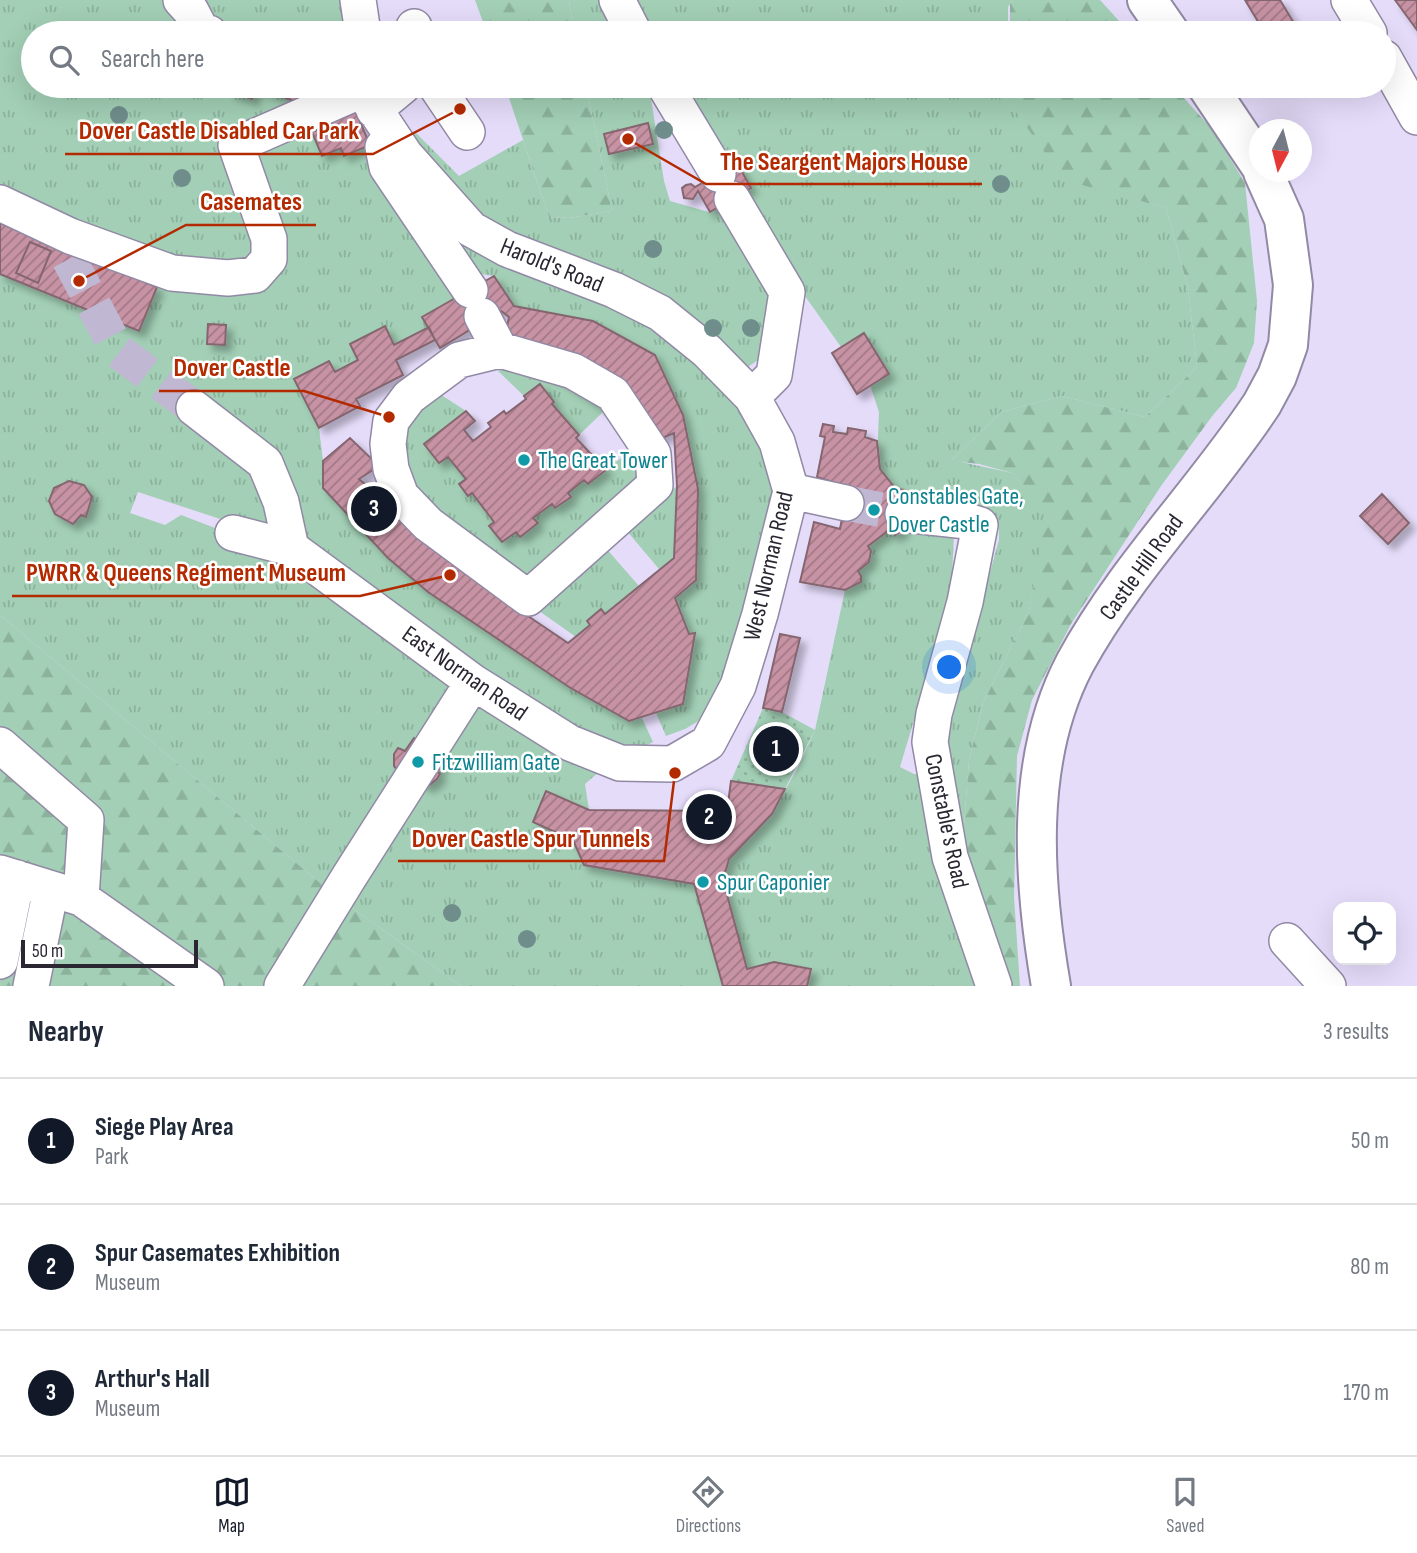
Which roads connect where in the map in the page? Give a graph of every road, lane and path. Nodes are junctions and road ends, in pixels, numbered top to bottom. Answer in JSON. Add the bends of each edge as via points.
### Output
{"nodes":[{"id":1,"x":181,"y":0,"type":"edge"},
{"id":2,"x":358,"y":0,"type":"edge"},
{"id":3,"x":617,"y":0,"type":"edge"},
{"id":4,"x":1147,"y":0,"type":"edge"},
{"id":5,"x":1349,"y":0,"type":"edge"},
{"id":6,"x":196,"y":21,"type":"edge"},
{"id":7,"x":361,"y":21,"type":"edge"},
{"id":8,"x":628,"y":21,"type":"edge"},
{"id":9,"x":1162,"y":21,"type":"edge"},
{"id":10,"x":1362,"y":21,"type":"edge"},
{"id":11,"x":1396,"y":79,"type":"edge"},
{"id":12,"x":351,"y":98,"type":"edge"},
{"id":13,"x":365,"y":98,"type":"edge"},
{"id":14,"x":366,"y":98,"type":"edge"},
{"id":15,"x":444,"y":98,"type":"edge"},
{"id":16,"x":672,"y":98,"type":"edge"},
{"id":17,"x":1215,"y":98,"type":"edge"},
{"id":18,"x":1417,"y":117,"type":"edge"},
{"id":19,"x":467,"y":132,"type":"dead end"},
{"id":20,"x":1249,"y":150,"type":"edge"},
{"id":21,"x":1267,"y":182,"type":"edge"},
{"id":22,"x":0,"y":203,"type":"edge"},
{"id":23,"x":500,"y":350,"type":"junction"},
{"id":24,"x":752,"y":397,"type":"junction"},
{"id":25,"x":194,"y":408,"type":"tunnel mouth"},
{"id":26,"x":791,"y":491,"type":"junction"},
{"id":27,"x":846,"y":503,"type":"tunnel mouth"},
{"id":28,"x":902,"y":514,"type":"tunnel mouth"},
{"id":29,"x":233,"y":533,"type":"dead end"},
{"id":30,"x":291,"y":548,"type":"junction"},
{"id":31,"x":473,"y":682,"type":"junction"},
{"id":32,"x":708,"y":743,"type":"joint"},
{"id":33,"x":0,"y":745,"type":"edge"},
{"id":34,"x":29,"y":878,"type":"edge"},
{"id":35,"x":1287,"y":940,"type":"dead end"},
{"id":36,"x":0,"y":961,"type":"edge"},
{"id":37,"x":31,"y":986,"type":"edge"},
{"id":38,"x":206,"y":986,"type":"edge"},
{"id":39,"x":282,"y":986,"type":"edge"},
{"id":40,"x":994,"y":986,"type":"edge"},
{"id":41,"x":1051,"y":986,"type":"edge"},
{"id":42,"x":1328,"y":986,"type":"edge"}],
"edges":[{"from":1,"to":6,"type":"street"},
{"from":2,"to":7,"type":"street"},
{"from":3,"to":8,"type":"street"},
{"from":4,"to":9,"type":"main road"},
{"from":5,"to":10,"type":"street"},
{"from":11,"to":18,"type":"street"},
{"from":12,"to":22,"type":"street","via":[[236,145],[269,239],[269,259],[256,275],[228,278],[172,273],[69,247]]},
{"from":13,"to":23,"type":"street","via":[[387,167],[476,303]]},
{"from":14,"to":24,"type":"street","name":"Harold's Road","via":[[405,155],[471,229],[507,249],[660,313],[707,351]]},
{"from":15,"to":19,"type":"street"},
{"from":16,"to":24,"type":"street","via":[[787,292],[774,375]]},
{"from":17,"to":20,"type":"main road"},
{"from":21,"to":41,"type":"main road","name":"Castle Hill Road","via":[[1284,219],[1293,285],[1288,345],[1277,376],[1262,404],[1104,616],[1074,664],[1058,701],[1038,805],[1040,904]]},
{"from":23,"to":23,"type":"street","via":[[459,360],[409,397],[391,421],[388,444],[401,496],[428,524],[528,597],[655,485],[653,454],[613,394],[573,371]]},
{"from":24,"to":26,"type":"street","name":"West Norman Road","via":[[777,442]]},
{"from":25,"to":30,"type":"street","via":[[265,463],[281,502]]},
{"from":26,"to":27,"type":"street"},
{"from":26,"to":32,"type":"street","name":"West Norman Road","via":[[738,686]]},
{"from":28,"to":40,"type":"street","name":"Constable's Road","via":[[980,526],[930,742],[950,857]]},
{"from":29,"to":30,"type":"street","name":"East Norman Road"},
{"from":30,"to":31,"type":"street","name":"East Norman Road"},
{"from":31,"to":32,"type":"street","name":"East Norman Road","via":[[570,743],[620,763],[672,764]]},
{"from":31,"to":39,"type":"street"},
{"from":33,"to":34,"type":"street","via":[[86,820]]},
{"from":34,"to":36,"type":"street"},
{"from":34,"to":37,"type":"street"},
{"from":34,"to":38,"type":"street"},
{"from":35,"to":42,"type":"street"}]}
